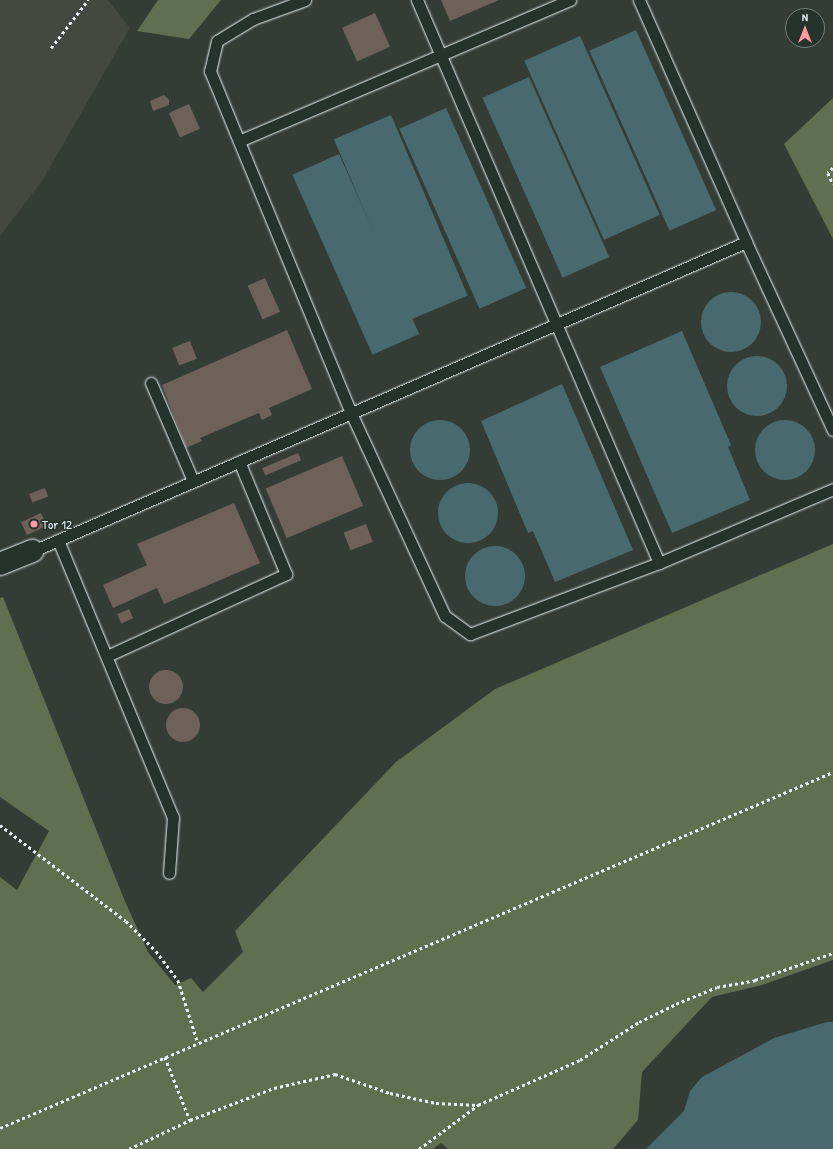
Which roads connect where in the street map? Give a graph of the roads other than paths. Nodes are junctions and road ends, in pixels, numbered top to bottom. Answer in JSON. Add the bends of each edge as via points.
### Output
{"nodes":[{"id":1,"x":305,"y":0,"type":"edge"},
{"id":2,"x":417,"y":0,"type":"edge"},
{"id":3,"x":570,"y":0,"type":"edge"},
{"id":4,"x":639,"y":0,"type":"edge"},
{"id":5,"x":441,"y":56,"type":"junction"},
{"id":6,"x":239,"y":142,"type":"junction"},
{"id":7,"x":746,"y":242,"type":"junction"},
{"id":8,"x":556,"y":324,"type":"junction"},
{"id":9,"x":151,"y":383,"type":"dead end"},
{"id":10,"x":351,"y":413,"type":"junction"},
{"id":11,"x":833,"y":430,"type":"edge"},
{"id":12,"x":239,"y":461,"type":"junction"},
{"id":13,"x":193,"y":481,"type":"junction"},
{"id":14,"x":833,"y":490,"type":"edge"},
{"id":15,"x":58,"y":540,"type":"junction"},
{"id":16,"x":33,"y":551,"type":"joint"},
{"id":17,"x":659,"y":563,"type":"junction"},
{"id":18,"x":0,"y":564,"type":"edge"},
{"id":19,"x":107,"y":656,"type":"junction"},
{"id":20,"x":169,"y":873,"type":"dead end"}],
"edges":[{"from":1,"to":6,"type":"lane","via":[[253,19],[217,41],[210,71]]},
{"from":2,"to":5,"type":"lane"},
{"from":3,"to":5,"type":"lane"},
{"from":4,"to":7,"type":"lane"},
{"from":5,"to":6,"type":"lane"},
{"from":5,"to":8,"type":"lane"},
{"from":6,"to":10,"type":"lane"},
{"from":7,"to":8,"type":"lane"},
{"from":7,"to":11,"type":"lane"},
{"from":8,"to":10,"type":"lane"},
{"from":8,"to":17,"type":"lane"},
{"from":9,"to":13,"type":"lane"},
{"from":10,"to":12,"type":"lane"},
{"from":10,"to":17,"type":"lane","via":[[445,616],[470,634]]},
{"from":12,"to":13,"type":"lane"},
{"from":12,"to":19,"type":"lane","via":[[286,574]]},
{"from":13,"to":15,"type":"lane"},
{"from":14,"to":17,"type":"lane"},
{"from":15,"to":16,"type":"lane"},
{"from":15,"to":19,"type":"lane"},
{"from":16,"to":18,"type":"street"},
{"from":19,"to":20,"type":"lane","via":[[172,818]]}]}
